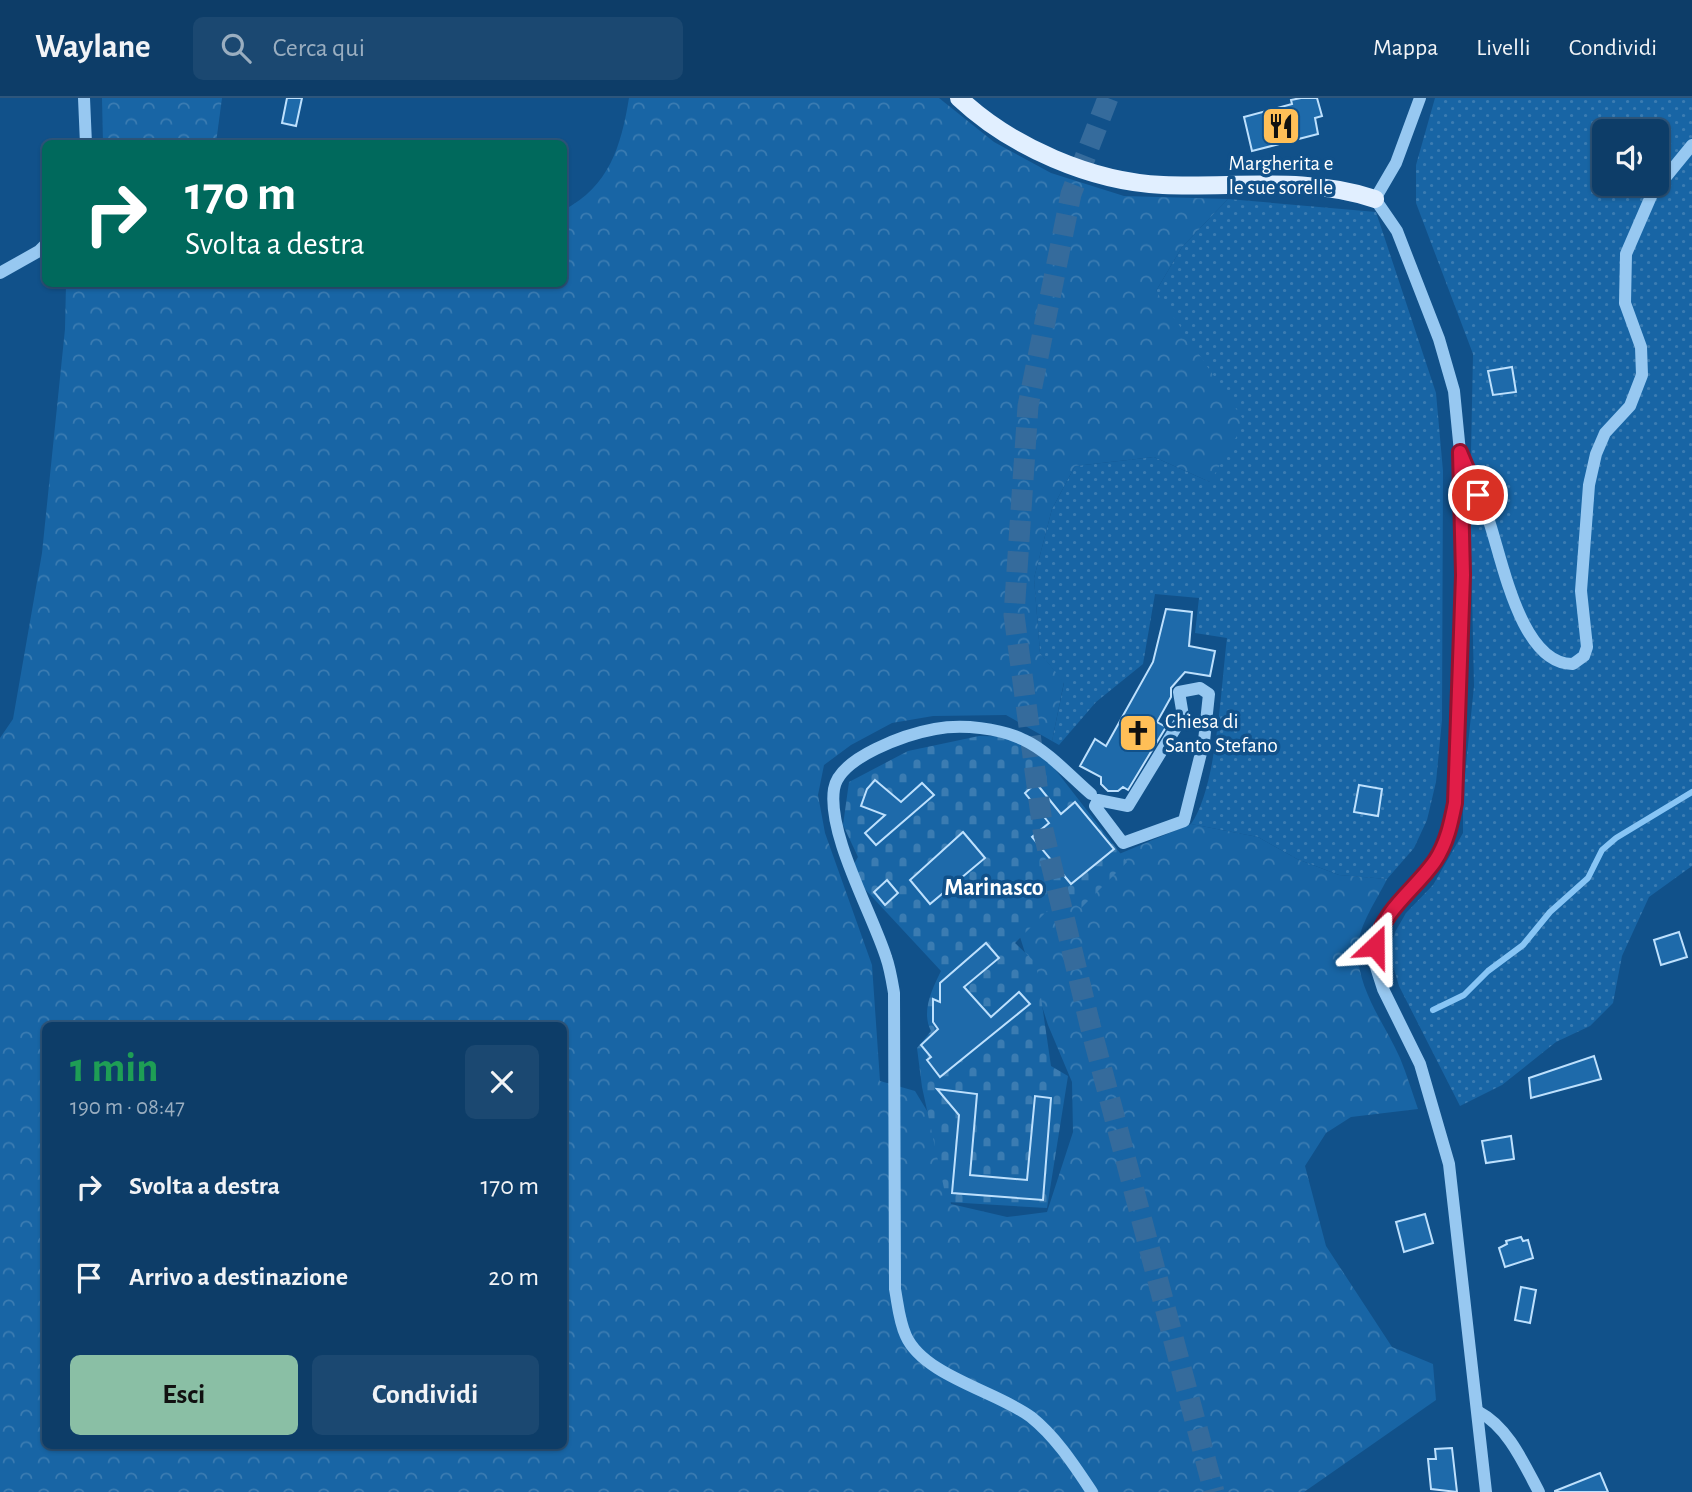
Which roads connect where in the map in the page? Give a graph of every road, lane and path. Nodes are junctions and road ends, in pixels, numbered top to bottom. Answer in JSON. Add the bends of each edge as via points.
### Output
{"nodes":[{"id":1,"x":84,"y":98,"type":"edge"},
{"id":2,"x":959,"y":98,"type":"edge"},
{"id":3,"x":1420,"y":98,"type":"edge"},
{"id":4,"x":86,"y":140,"type":"edge"},
{"id":5,"x":1692,"y":145,"type":"edge"},
{"id":6,"x":1375,"y":200,"type":"junction"},
{"id":7,"x":42,"y":249,"type":"edge"},
{"id":8,"x":0,"y":273,"type":"edge"},
{"id":9,"x":1460,"y":452,"type":"junction"},
{"id":10,"x":1093,"y":800,"type":"junction"},
{"id":11,"x":1479,"y":1412,"type":"junction"},
{"id":12,"x":1091,"y":1492,"type":"edge"},
{"id":13,"x":1486,"y":1492,"type":"edge"},
{"id":14,"x":1539,"y":1492,"type":"edge"}],
"edges":[{"from":1,"to":4,"type":"street"},
{"from":2,"to":6,"type":"main road","via":[[1019,141],[1130,181],[1314,187]]},
{"from":3,"to":6,"type":"street","via":[[1393,170]]},
{"from":5,"to":9,"type":"street","via":[[1652,194],[1626,254],[1625,303],[1641,347],[1642,375],[1630,406],[1605,433],[1596,454],[1581,577],[1587,647],[1573,664],[1542,652],[1516,606],[1488,516]]},
{"from":6,"to":9,"type":"street","via":[[1397,231],[1439,339],[1454,391]]},
{"from":7,"to":8,"type":"street"},
{"from":9,"to":11,"type":"street","via":[[1463,575],[1455,803],[1441,850],[1381,925],[1374,956],[1383,989],[1428,1086],[1449,1164]]},
{"from":10,"to":10,"type":"street","via":[[1123,843],[1184,821],[1204,741],[1209,694],[1199,688],[1179,692],[1183,716],[1128,806]]},
{"from":10,"to":12,"type":"street","via":[[1026,740],[970,729],[937,729],[863,755],[840,773],[833,791],[842,841],[887,958],[894,993],[895,1289],[907,1339],[926,1359],[1029,1416],[1052,1436]]},
{"from":11,"to":13,"type":"street"},
{"from":11,"to":14,"type":"street","via":[[1503,1431]]}]}
